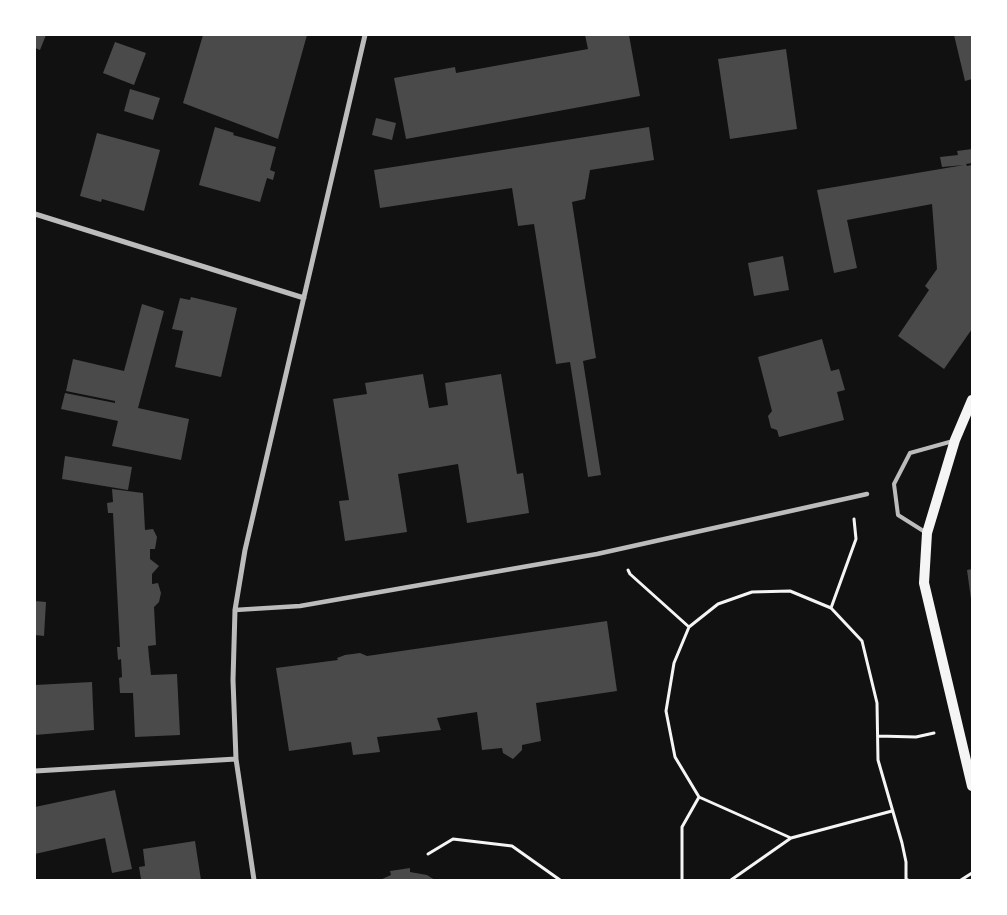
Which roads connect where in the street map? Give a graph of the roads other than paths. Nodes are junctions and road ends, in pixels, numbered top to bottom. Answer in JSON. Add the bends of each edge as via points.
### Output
{"nodes":[{"id":1,"x":365,"y":35,"type":"edge"},
{"id":2,"x":35,"y":214,"type":"edge"},
{"id":3,"x":304,"y":298,"type":"junction"},
{"id":4,"x":972,"y":400,"type":"edge"},
{"id":5,"x":955,"y":440,"type":"junction"},
{"id":6,"x":867,"y":494,"type":"dead end"},
{"id":7,"x":927,"y":533,"type":"junction"},
{"id":8,"x":235,"y":610,"type":"junction"},
{"id":9,"x":236,"y":759,"type":"junction"},
{"id":10,"x":35,"y":771,"type":"edge"},
{"id":11,"x":972,"y":786,"type":"edge"},
{"id":12,"x":254,"y":880,"type":"edge"}],
"edges":[{"from":1,"to":3,"type":"street"},
{"from":2,"to":3,"type":"street"},
{"from":3,"to":8,"type":"street","via":[[245,550]]},
{"from":4,"to":5,"type":"main road"},
{"from":5,"to":7,"type":"main road"},
{"from":5,"to":7,"type":"lane","via":[[910,453],[894,484],[898,515]]},
{"from":6,"to":8,"type":"street","via":[[621,548],[300,606]]},
{"from":7,"to":11,"type":"main road","via":[[924,583]]},
{"from":8,"to":9,"type":"street"},
{"from":9,"to":10,"type":"street"},
{"from":9,"to":12,"type":"street"}]}
